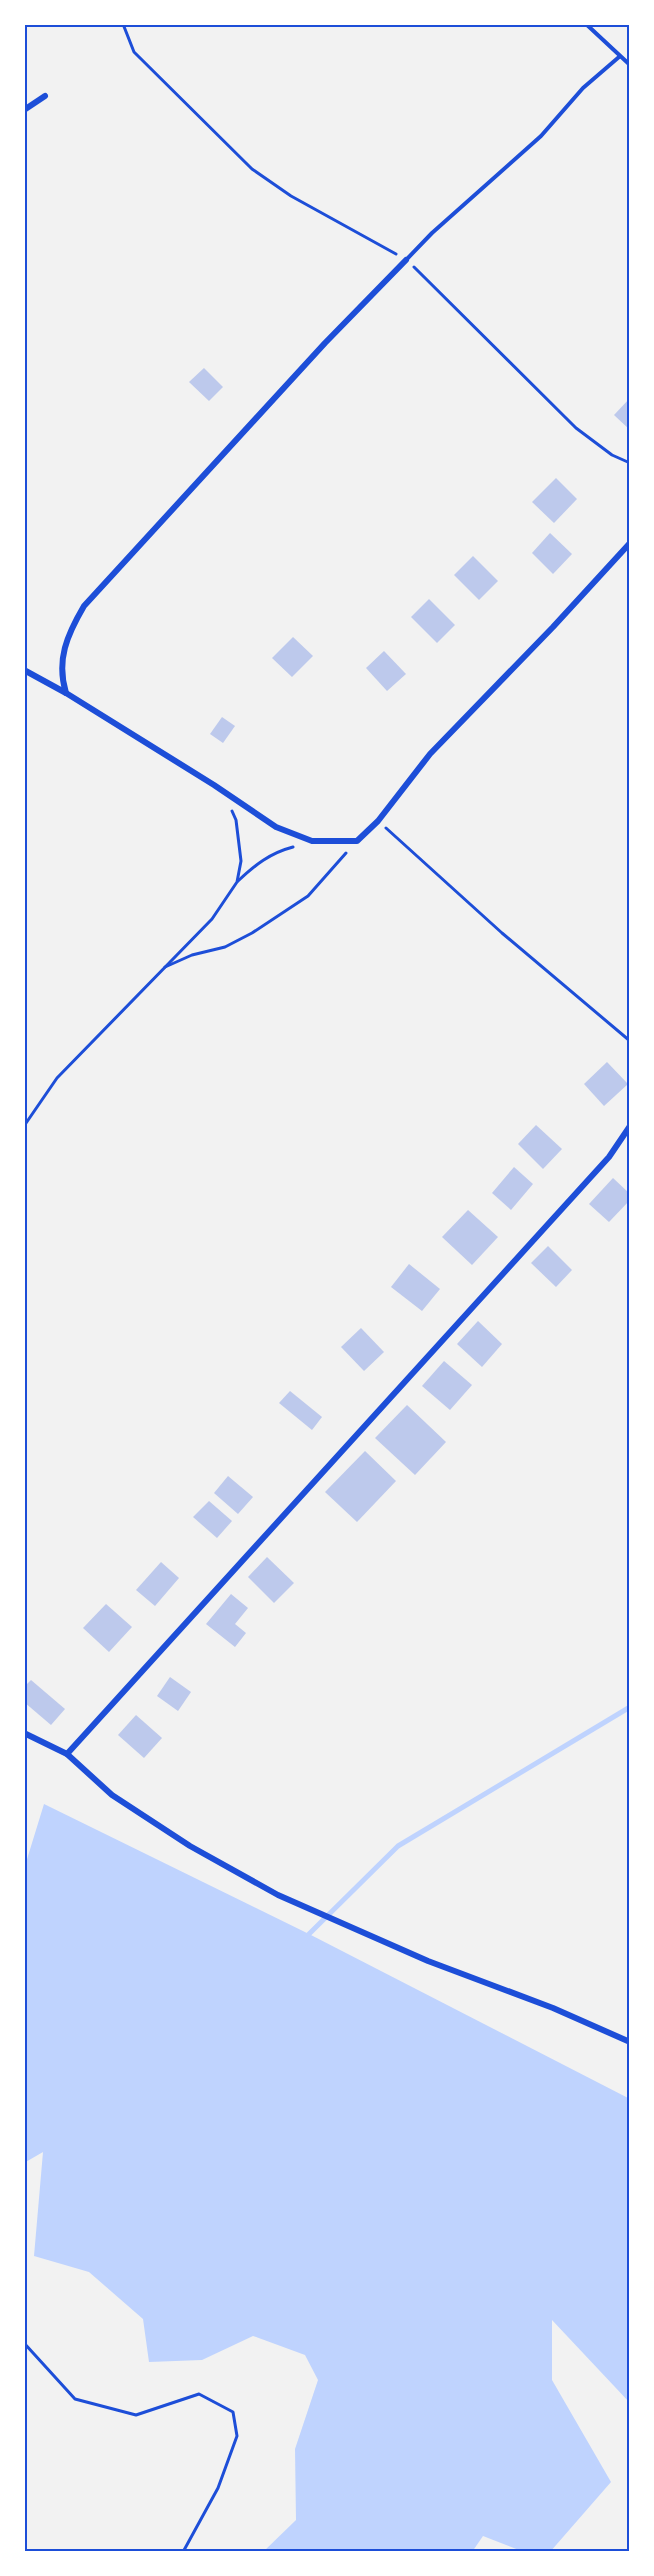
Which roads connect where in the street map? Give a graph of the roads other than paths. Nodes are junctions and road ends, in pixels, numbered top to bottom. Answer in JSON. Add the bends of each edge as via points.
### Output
{"nodes":[{"id":1,"x":586,"y":24,"type":"edge"},
{"id":2,"x":619,"y":57,"type":"junction"},
{"id":3,"x":630,"y":65,"type":"edge"},
{"id":4,"x":45,"y":96,"type":"dead end"},
{"id":5,"x":24,"y":110,"type":"edge"},
{"id":6,"x":406,"y":260,"type":"joint"},
{"id":7,"x":630,"y":543,"type":"edge"},
{"id":8,"x":24,"y":670,"type":"edge"},
{"id":9,"x":66,"y":693,"type":"junction"},
{"id":10,"x":630,"y":1126,"type":"edge"},
{"id":11,"x":24,"y":1733,"type":"edge"},
{"id":12,"x":67,"y":1754,"type":"junction"},
{"id":13,"x":630,"y":2042,"type":"edge"}],
"edges":[{"from":1,"to":2,"type":"lane"},
{"from":2,"to":3,"type":"lane"},
{"from":2,"to":6,"type":"lane","via":[[583,88],[541,136]]},
{"from":4,"to":5,"type":"street"},
{"from":6,"to":9,"type":"street","via":[[84,606],[73,624],[62,659]]},
{"from":7,"to":9,"type":"street","via":[[430,754],[378,821],[357,841],[312,841],[276,827]]},
{"from":8,"to":9,"type":"street"},
{"from":10,"to":12,"type":"street","via":[[609,1157]]},
{"from":11,"to":12,"type":"street"},
{"from":12,"to":13,"type":"street","via":[[112,1795],[190,1846],[278,1895],[428,1961]]}]}
